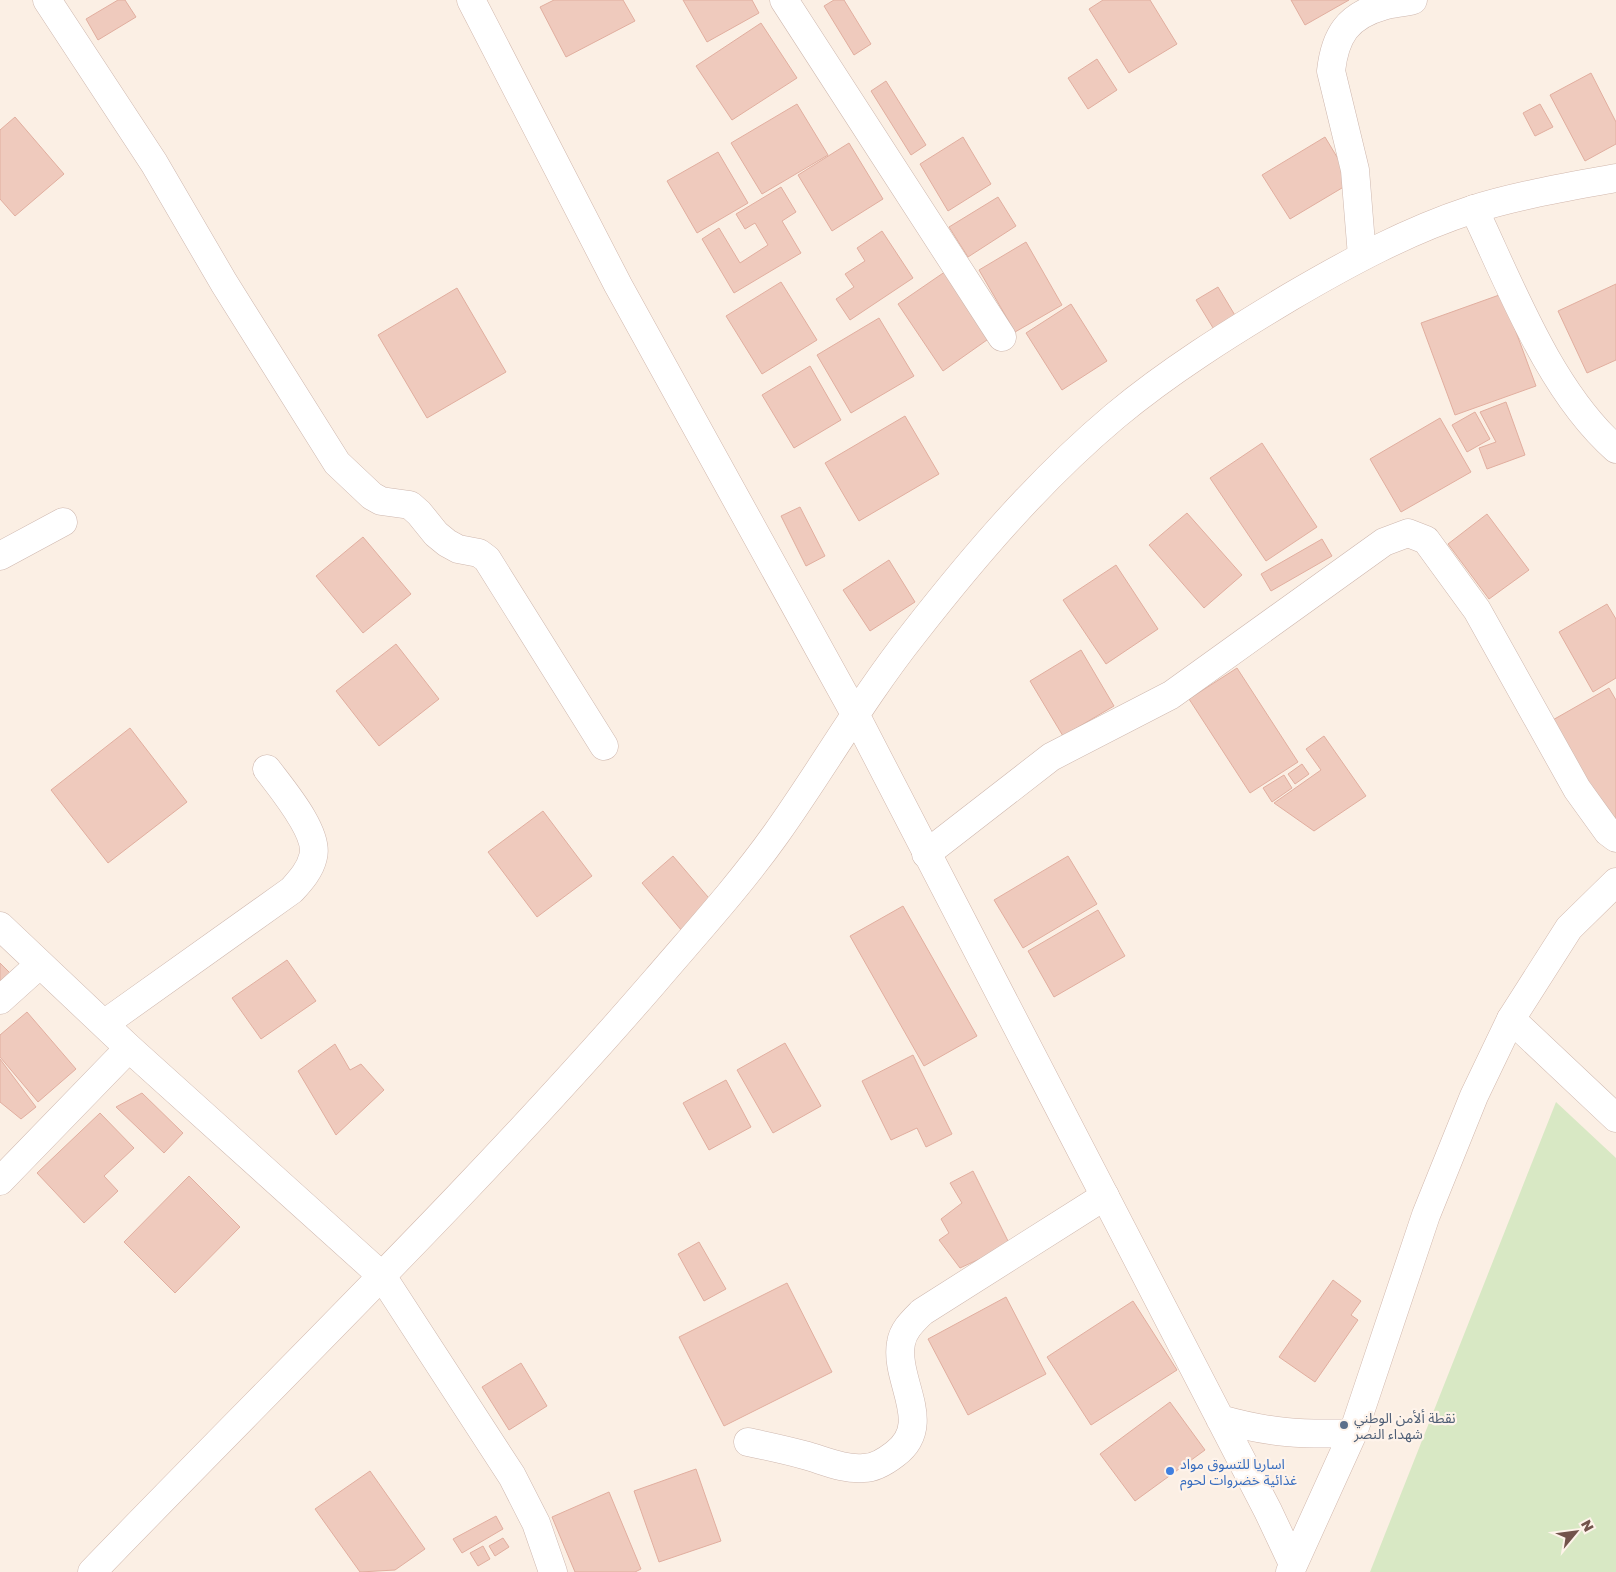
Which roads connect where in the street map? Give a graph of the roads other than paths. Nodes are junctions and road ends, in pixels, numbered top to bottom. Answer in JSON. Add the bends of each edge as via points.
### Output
{"nodes":[{"id":1,"x":47,"y":0,"type":"edge"},
{"id":2,"x":471,"y":0,"type":"edge"},
{"id":3,"x":784,"y":0,"type":"edge"},
{"id":4,"x":1413,"y":0,"type":"edge"},
{"id":5,"x":1616,"y":178,"type":"edge"},
{"id":6,"x":1474,"y":209,"type":"junction"},
{"id":7,"x":1362,"y":256,"type":"junction"},
{"id":8,"x":1002,"y":337,"type":"dead end"},
{"id":9,"x":1616,"y":449,"type":"edge"},
{"id":10,"x":63,"y":522,"type":"dead end"},
{"id":11,"x":0,"y":556,"type":"edge"},
{"id":12,"x":855,"y":714,"type":"junction"},
{"id":13,"x":604,"y":746,"type":"dead end"},
{"id":14,"x":267,"y":769,"type":"dead end"},
{"id":15,"x":1616,"y":838,"type":"edge"},
{"id":16,"x":926,"y":854,"type":"junction"},
{"id":17,"x":1616,"y":882,"type":"edge"},
{"id":18,"x":0,"y":926,"type":"edge"},
{"id":19,"x":40,"y":964,"type":"junction"},
{"id":20,"x":0,"y":1000,"type":"edge"},
{"id":21,"x":1510,"y":1019,"type":"junction"},
{"id":22,"x":104,"y":1024,"type":"junction"},
{"id":23,"x":130,"y":1048,"type":"junction"},
{"id":24,"x":1616,"y":1118,"type":"edge"},
{"id":25,"x":0,"y":1181,"type":"edge"},
{"id":26,"x":1105,"y":1196,"type":"junction"},
{"id":27,"x":382,"y":1276,"type":"junction"},
{"id":28,"x":1220,"y":1419,"type":"junction"},
{"id":29,"x":1354,"y":1433,"type":"junction"},
{"id":30,"x":748,"y":1442,"type":"dead end"},
{"id":31,"x":1292,"y":1568,"type":"edge"},
{"id":32,"x":92,"y":1572,"type":"edge"},
{"id":33,"x":553,"y":1572,"type":"edge"}],
"edges":[{"from":1,"to":13,"type":"street","via":[[154,163],[224,283],[337,463],[372,496],[381,501],[410,505],[447,543],[487,559]]},
{"from":2,"to":12,"type":"street","via":[[618,286]]},
{"from":3,"to":8,"type":"street"},
{"from":4,"to":7,"type":"street","via":[[1363,13],[1337,40],[1333,55],[1331,71],[1355,170]]},
{"from":5,"to":6,"type":"street"},
{"from":6,"to":7,"type":"street"},
{"from":6,"to":9,"type":"street","via":[[1533,332],[1572,399],[1599,434]]},
{"from":7,"to":12,"type":"street","via":[[1238,328],[1127,407],[1084,444],[1001,527],[911,637]]},
{"from":10,"to":11,"type":"street"},
{"from":12,"to":16,"type":"street"},
{"from":12,"to":27,"type":"street","via":[[801,799],[746,875],[622,1020]]},
{"from":14,"to":22,"type":"street","via":[[313,840],[314,856],[308,869],[292,890]]},
{"from":15,"to":16,"type":"street","via":[[1608,832],[1577,789],[1477,610],[1426,540],[1408,533],[1384,542],[1171,695],[1051,757]]},
{"from":16,"to":26,"type":"street"},
{"from":17,"to":21,"type":"street","via":[[1569,928]]},
{"from":18,"to":19,"type":"street"},
{"from":19,"to":20,"type":"street"},
{"from":19,"to":22,"type":"street"},
{"from":21,"to":24,"type":"street"},
{"from":21,"to":29,"type":"street","via":[[1447,1160]]},
{"from":22,"to":23,"type":"street"},
{"from":23,"to":25,"type":"street"},
{"from":23,"to":27,"type":"street"},
{"from":26,"to":28,"type":"street"},
{"from":26,"to":30,"type":"street","via":[[922,1312],[908,1326],[901,1342],[900,1361],[914,1422],[902,1448],[888,1459],[865,1468],[848,1468]]},
{"from":27,"to":32,"type":"street"},
{"from":27,"to":33,"type":"street","via":[[512,1476],[536,1523]]},
{"from":28,"to":29,"type":"street","via":[[1284,1433]]},
{"from":28,"to":31,"type":"street"},
{"from":29,"to":31,"type":"street"}]}
